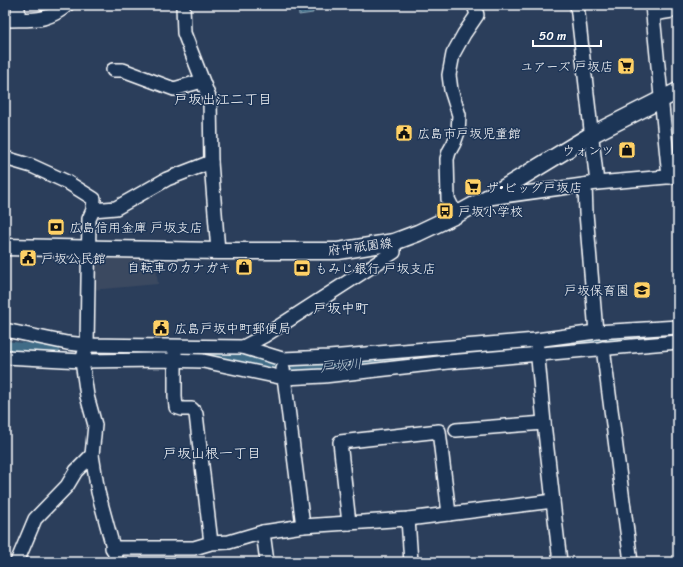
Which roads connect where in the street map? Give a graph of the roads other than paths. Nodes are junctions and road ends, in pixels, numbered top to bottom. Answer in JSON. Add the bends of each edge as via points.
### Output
{"nodes":[{"id":1,"x":18,"y":5,"type":"edge"},
{"id":2,"x":67,"y":5,"type":"edge"},
{"id":3,"x":183,"y":5,"type":"edge"},
{"id":4,"x":474,"y":5,"type":"edge"},
{"id":5,"x":577,"y":5,"type":"edge"},
{"id":6,"x":652,"y":10,"type":"edge"},
{"id":7,"x":678,"y":10,"type":"edge"},
{"id":8,"x":11,"y":20,"type":"edge"},
{"id":9,"x":113,"y":70,"type":"dead end"},
{"id":10,"x":202,"y":81,"type":"junction"},
{"id":11,"x":678,"y":92,"type":"edge"},
{"id":12,"x":660,"y":100,"type":"junction"},
{"id":13,"x":592,"y":135,"type":"junction"},
{"id":14,"x":5,"y":158,"type":"edge"},
{"id":15,"x":211,"y":162,"type":"junction"},
{"id":16,"x":674,"y":176,"type":"edge"},
{"id":17,"x":591,"y":184,"type":"junction"},
{"id":18,"x":487,"y":198,"type":"junction"},
{"id":19,"x":93,"y":210,"type":"junction"},
{"id":20,"x":456,"y":215,"type":"junction"},
{"id":21,"x":394,"y":242,"type":"junction"},
{"id":22,"x":5,"y":247,"type":"edge"},
{"id":23,"x":89,"y":249,"type":"junction"},
{"id":24,"x":218,"y":251,"type":"junction"},
{"id":25,"x":678,"y":327,"type":"edge"},
{"id":26,"x":5,"y":330,"type":"edge"},
{"id":27,"x":596,"y":332,"type":"junction"},
{"id":28,"x":536,"y":340,"type":"junction"},
{"id":29,"x":678,"y":342,"type":"edge"},
{"id":30,"x":243,"y":347,"type":"junction"},
{"id":31,"x":603,"y":348,"type":"junction"},
{"id":32,"x":175,"y":353,"type":"junction"},
{"id":33,"x":84,"y":354,"type":"junction"},
{"id":34,"x":538,"y":355,"type":"junction"},
{"id":35,"x":5,"y":357,"type":"edge"},
{"id":36,"x":283,"y":368,"type":"junction"},
{"id":37,"x":544,"y":423,"type":"junction"},
{"id":38,"x":456,"y":430,"type":"dead end"},
{"id":39,"x":92,"y":455,"type":"junction"},
{"id":40,"x":553,"y":501,"type":"junction"},
{"id":41,"x":449,"y":514,"type":"junction"},
{"id":42,"x":408,"y":519,"type":"junction"},
{"id":43,"x":349,"y":523,"type":"junction"},
{"id":44,"x":303,"y":526,"type":"junction"},
{"id":45,"x":263,"y":532,"type":"junction"},
{"id":46,"x":210,"y":543,"type":"junction"},
{"id":47,"x":112,"y":548,"type":"junction"},
{"id":48,"x":17,"y":562,"type":"edge"},
{"id":49,"x":117,"y":562,"type":"edge"},
{"id":50,"x":267,"y":562,"type":"edge"},
{"id":51,"x":411,"y":562,"type":"edge"},
{"id":52,"x":560,"y":562,"type":"edge"},
{"id":53,"x":631,"y":562,"type":"edge"}],
"edges":[{"from":1,"to":8,"type":"street"},
{"from":2,"to":8,"type":"street","via":[[45,19]]},
{"from":3,"to":10,"type":"street","via":[[184,33]]},
{"from":4,"to":20,"type":"street","via":[[477,16],[453,54],[449,75],[459,115],[458,132],[446,159],[448,199]]},
{"from":5,"to":13,"type":"street"},
{"from":6,"to":7,"type":"street"},
{"from":6,"to":12,"type":"street"},
{"from":9,"to":10,"type":"street","via":[[123,70],[174,89]]},
{"from":10,"to":15,"type":"street","via":[[210,100]]},
{"from":11,"to":12,"type":"main road","name":"府中祇園線"},
{"from":12,"to":13,"type":"main road","name":"府中祇園線"},
{"from":12,"to":16,"type":"street"},
{"from":13,"to":17,"type":"street"},
{"from":13,"to":18,"type":"main road","name":"府中祇園線"},
{"from":14,"to":19,"type":"street","via":[[32,166],[67,182],[94,199]]},
{"from":15,"to":19,"type":"street","via":[[167,179],[116,208]]},
{"from":15,"to":24,"type":"street"},
{"from":16,"to":17,"type":"street"},
{"from":17,"to":18,"type":"street"},
{"from":17,"to":27,"type":"street","via":[[586,213]]},
{"from":18,"to":20,"type":"main road","name":"府中祇園線"},
{"from":19,"to":23,"type":"street","via":[[89,219]]},
{"from":20,"to":21,"type":"main road","name":"府中祇園線"},
{"from":21,"to":24,"type":"main road","name":"府中祇園線","via":[[338,251]]},
{"from":21,"to":30,"type":"street","via":[[394,252]]},
{"from":22,"to":23,"type":"main road","name":"府中祇園線"},
{"from":23,"to":24,"type":"main road","name":"府中祇園線"},
{"from":23,"to":33,"type":"street"},
{"from":25,"to":27,"type":"street"},
{"from":26,"to":33,"type":"street","via":[[68,343]]},
{"from":27,"to":28,"type":"street"},
{"from":28,"to":34,"type":"street"},
{"from":28,"to":36,"type":"street","via":[[329,357]]},
{"from":29,"to":31,"type":"street"},
{"from":30,"to":32,"type":"street"},
{"from":30,"to":36,"type":"street"},
{"from":31,"to":34,"type":"street"},
{"from":31,"to":53,"type":"street"},
{"from":32,"to":33,"type":"street"},
{"from":32,"to":36,"type":"street","via":[[203,361]]},
{"from":32,"to":46,"type":"street","via":[[176,407],[192,408],[196,414]]},
{"from":33,"to":35,"type":"street"},
{"from":33,"to":39,"type":"street","via":[[86,396],[95,425]]},
{"from":34,"to":36,"type":"street","via":[[324,376]]},
{"from":34,"to":37,"type":"street"},
{"from":36,"to":44,"type":"street"},
{"from":37,"to":38,"type":"street"},
{"from":37,"to":40,"type":"street"},
{"from":39,"to":47,"type":"street"},
{"from":39,"to":48,"type":"street","via":[[35,519]]},
{"from":40,"to":41,"type":"street"},
{"from":40,"to":52,"type":"street"},
{"from":41,"to":42,"type":"street"},
{"from":41,"to":43,"type":"street","via":[[439,431],[340,442]]},
{"from":42,"to":43,"type":"street"},
{"from":42,"to":51,"type":"street"},
{"from":43,"to":44,"type":"street"},
{"from":44,"to":45,"type":"street"},
{"from":45,"to":46,"type":"street","via":[[229,542]]},
{"from":45,"to":50,"type":"street"},
{"from":46,"to":47,"type":"street","via":[[194,548]]},
{"from":47,"to":49,"type":"street"}]}
